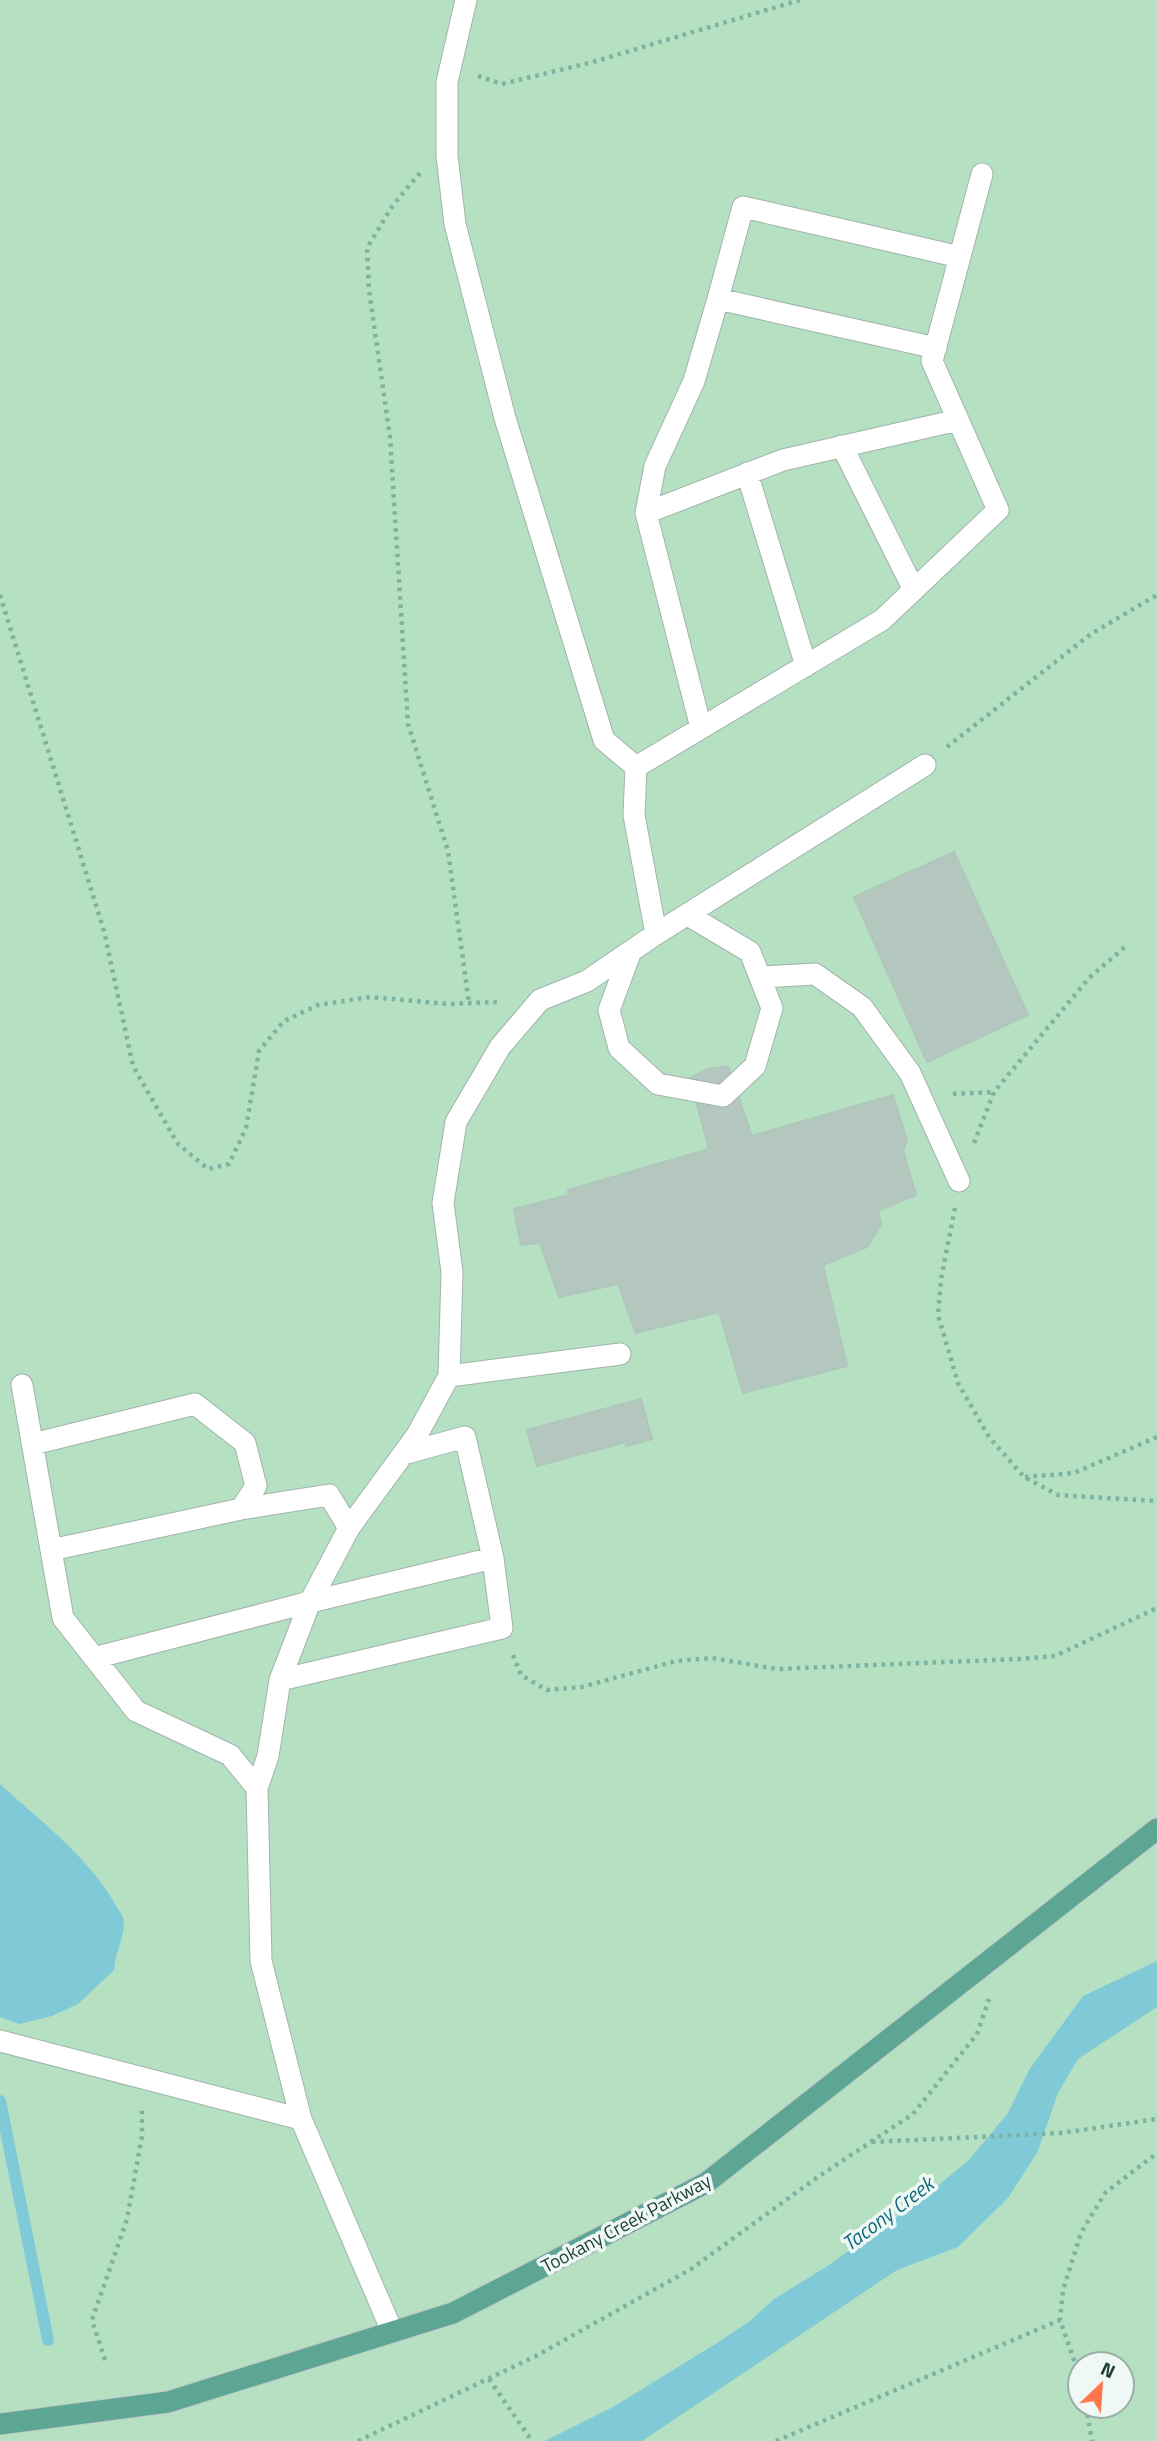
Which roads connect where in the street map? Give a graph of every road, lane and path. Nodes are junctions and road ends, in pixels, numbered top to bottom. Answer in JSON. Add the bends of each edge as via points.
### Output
{"nodes":[{"id":1,"x":466,"y":0,"type":"edge"},
{"id":2,"x":800,"y":0,"type":"edge"},
{"id":3,"x":450,"y":66,"type":"junction"},
{"id":4,"x":447,"y":130,"type":"junction"},
{"id":5,"x":982,"y":174,"type":"dead end"},
{"id":6,"x":960,"y":257,"type":"junction"},
{"id":7,"x":718,"y":299,"type":"junction"},
{"id":8,"x":936,"y":348,"type":"junction"},
{"id":9,"x":958,"y":420,"type":"junction"},
{"id":10,"x":842,"y":446,"type":"junction"},
{"id":11,"x":747,"y":473,"type":"junction"},
{"id":12,"x":646,"y":513,"type":"junction"},
{"id":13,"x":914,"y":590,"type":"junction"},
{"id":14,"x":0,"y":595,"type":"edge"},
{"id":15,"x":1157,"y":595,"type":"edge"},
{"id":16,"x":806,"y":666,"type":"junction"},
{"id":17,"x":701,"y":728,"type":"junction"},
{"id":18,"x":925,"y":765,"type":"joint"},
{"id":19,"x":636,"y":767,"type":"junction"},
{"id":20,"x":688,"y":915,"type":"junction"},
{"id":21,"x":656,"y":934,"type":"junction"},
{"id":22,"x":1126,"y":946,"type":"dead end"},
{"id":23,"x":631,"y":951,"type":"junction"},
{"id":24,"x":760,"y":977,"type":"junction"},
{"id":25,"x":540,"y":1000,"type":"junction"},
{"id":26,"x":469,"y":1003,"type":"junction"},
{"id":27,"x":959,"y":1181,"type":"junction"},
{"id":28,"x":620,"y":1354,"type":"dead end"},
{"id":29,"x":449,"y":1376,"type":"junction"},
{"id":30,"x":22,"y":1385,"type":"dead end"},
{"id":31,"x":1157,"y":1437,"type":"edge"},
{"id":32,"x":33,"y":1444,"type":"junction"},
{"id":33,"x":403,"y":1454,"type":"junction"},
{"id":34,"x":1024,"y":1477,"type":"junction"},
{"id":35,"x":1157,"y":1501,"type":"edge"},
{"id":36,"x":241,"y":1509,"type":"junction"},
{"id":37,"x":349,"y":1528,"type":"junction"},
{"id":38,"x":51,"y":1550,"type":"junction"},
{"id":39,"x":493,"y":1558,"type":"junction"},
{"id":40,"x":310,"y":1602,"type":"junction"},
{"id":41,"x":1157,"y":1608,"type":"edge"},
{"id":42,"x":502,"y":1628,"type":"junction"},
{"id":43,"x":94,"y":1658,"type":"junction"},
{"id":44,"x":280,"y":1680,"type":"junction"},
{"id":45,"x":257,"y":1788,"type":"junction"},
{"id":46,"x":1157,"y":1829,"type":"edge"},
{"id":47,"x":990,"y":1996,"type":"dead end"},
{"id":48,"x":0,"y":2041,"type":"edge"},
{"id":49,"x":142,"y":2076,"type":"junction"},
{"id":50,"x":301,"y":2119,"type":"junction"},
{"id":51,"x":1156,"y":2121,"type":"edge"},
{"id":52,"x":871,"y":2142,"type":"junction"},
{"id":53,"x":1157,"y":2153,"type":"edge"},
{"id":54,"x":1060,"y":2320,"type":"junction"},
{"id":55,"x":393,"y":2331,"type":"junction"},
{"id":56,"x":1071,"y":2350,"type":"edge"},
{"id":57,"x":105,"y":2360,"type":"dead end"},
{"id":58,"x":489,"y":2379,"type":"junction"},
{"id":59,"x":1088,"y":2420,"type":"edge"},
{"id":60,"x":0,"y":2424,"type":"edge"},
{"id":61,"x":358,"y":2441,"type":"edge"},
{"id":62,"x":532,"y":2441,"type":"edge"},
{"id":63,"x":776,"y":2441,"type":"edge"},
{"id":64,"x":1092,"y":2441,"type":"edge"}],
"edges":[{"from":1,"to":3,"type":"lane"},
{"from":2,"to":3,"type":"path","via":[[593,62],[502,84]]},
{"from":3,"to":4,"type":"lane"},
{"from":4,"to":19,"type":"lane","via":[[455,224],[505,418],[604,740]]},
{"from":4,"to":26,"type":"path","via":[[367,248],[390,437],[408,724],[448,850]]},
{"from":5,"to":6,"type":"lane"},
{"from":6,"to":7,"type":"lane","via":[[743,207]]},
{"from":6,"to":8,"type":"lane"},
{"from":7,"to":8,"type":"lane"},
{"from":7,"to":12,"type":"lane","via":[[694,381],[655,466]]},
{"from":8,"to":9,"type":"lane","via":[[932,361]]},
{"from":9,"to":10,"type":"lane"},
{"from":9,"to":13,"type":"lane","via":[[998,510]]},
{"from":10,"to":11,"type":"lane"},
{"from":10,"to":13,"type":"lane"},
{"from":11,"to":12,"type":"lane"},
{"from":11,"to":16,"type":"lane"},
{"from":12,"to":17,"type":"lane"},
{"from":13,"to":16,"type":"lane","via":[[882,620]]},
{"from":14,"to":26,"type":"path","via":[[104,932],[133,1066],[177,1143],[208,1169],[229,1164],[246,1128],[259,1051],[284,1021],[318,1005],[370,997]]},
{"from":15,"to":18,"type":"path","via":[[1091,634]]},
{"from":16,"to":17,"type":"lane"},
{"from":17,"to":19,"type":"lane"},
{"from":18,"to":20,"type":"lane"},
{"from":19,"to":21,"type":"lane","via":[[634,815]]},
{"from":20,"to":21,"type":"lane"},
{"from":20,"to":24,"type":"lane","via":[[750,952]]},
{"from":21,"to":23,"type":"lane"},
{"from":22,"to":27,"type":"path","via":[[1089,978],[994,1093]]},
{"from":23,"to":24,"type":"lane","via":[[609,1010],[619,1048],[658,1084],[723,1096],[755,1066],[772,1009]]},
{"from":23,"to":25,"type":"lane","via":[[587,981]]},
{"from":24,"to":27,"type":"lane","via":[[816,974],[862,1007],[910,1073]]},
{"from":25,"to":26,"type":"path"},
{"from":25,"to":29,"type":"lane","via":[[500,1047],[456,1122],[443,1203],[452,1272]]},
{"from":27,"to":34,"type":"path","via":[[938,1315],[958,1383],[989,1437]]},
{"from":28,"to":29,"type":"lane"},
{"from":29,"to":33,"type":"lane"},
{"from":30,"to":32,"type":"lane"},
{"from":31,"to":34,"type":"path","via":[[1074,1473]]},
{"from":32,"to":36,"type":"lane","via":[[195,1404],[245,1443],[256,1486]]},
{"from":32,"to":38,"type":"lane"},
{"from":33,"to":37,"type":"lane"},
{"from":33,"to":39,"type":"lane","via":[[465,1437]]},
{"from":34,"to":35,"type":"path","via":[[1058,1495]]},
{"from":36,"to":37,"type":"lane","via":[[329,1495]]},
{"from":36,"to":38,"type":"lane"},
{"from":37,"to":40,"type":"lane"},
{"from":38,"to":43,"type":"lane","via":[[63,1618]]},
{"from":39,"to":40,"type":"lane"},
{"from":39,"to":42,"type":"lane"},
{"from":40,"to":43,"type":"lane"},
{"from":40,"to":44,"type":"lane"},
{"from":41,"to":42,"type":"path","via":[[1055,1656],[777,1669],[712,1658],[676,1661],[582,1687],[547,1690],[521,1675]]},
{"from":42,"to":44,"type":"lane"},
{"from":43,"to":45,"type":"lane","via":[[136,1711],[230,1755]]},
{"from":44,"to":45,"type":"lane","via":[[268,1755]]},
{"from":45,"to":50,"type":"lane","via":[[261,1961]]},
{"from":46,"to":55,"type":"main road","name":"Tookany Creek Parkway","via":[[706,2183],[453,2313]]},
{"from":47,"to":52,"type":"path","via":[[977,2034],[913,2114]]},
{"from":48,"to":49,"type":"lane"},
{"from":49,"to":50,"type":"lane"},
{"from":49,"to":57,"type":"path","via":[[142,2136],[127,2219],[92,2320]]},
{"from":50,"to":55,"type":"lane"},
{"from":51,"to":52,"type":"path","via":[[1061,2133]]},
{"from":52,"to":58,"type":"path","via":[[691,2269]]},
{"from":53,"to":54,"type":"path","via":[[1105,2193],[1081,2234],[1063,2290]]},
{"from":54,"to":56,"type":"path"},
{"from":54,"to":63,"type":"path"},
{"from":55,"to":60,"type":"main road","name":"Tookany Creek Parkway","via":[[168,2402]]},
{"from":58,"to":61,"type":"path"},
{"from":58,"to":62,"type":"path"},
{"from":59,"to":64,"type":"path"}]}
